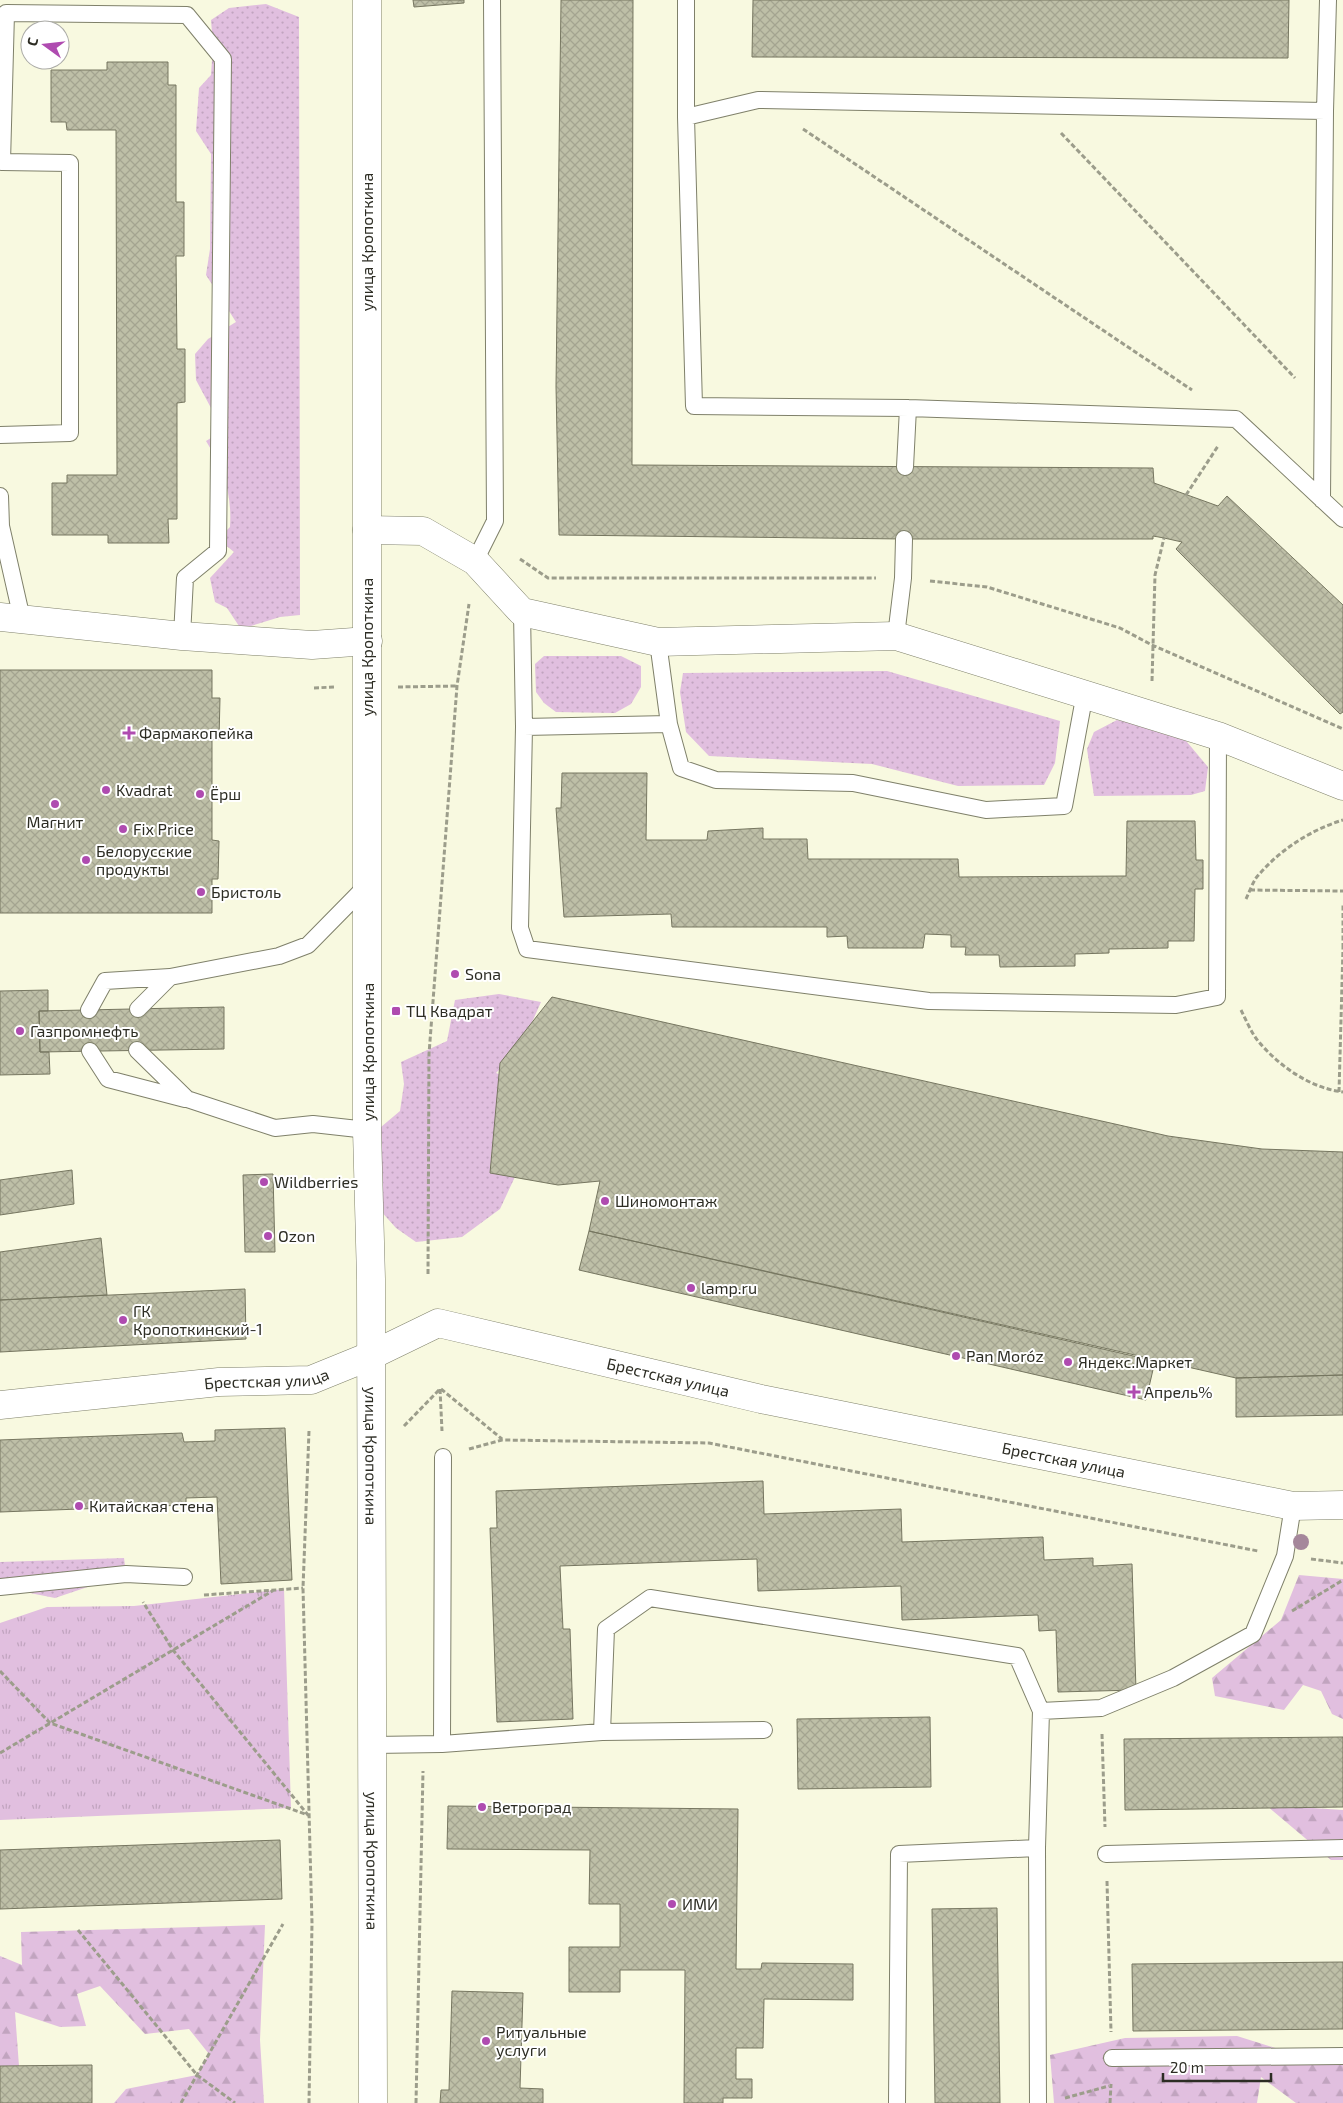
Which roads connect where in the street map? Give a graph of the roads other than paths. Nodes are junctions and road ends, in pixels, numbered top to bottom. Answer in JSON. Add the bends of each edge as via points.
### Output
{"nodes":[{"id":1,"x":367,"y":0,"type":"edge"},
{"id":2,"x":492,"y":0,"type":"edge"},
{"id":3,"x":686,"y":0,"type":"edge"},
{"id":4,"x":1328,"y":0,"type":"edge"},
{"id":5,"x":1325,"y":111,"type":"junction"},
{"id":6,"x":686,"y":117,"type":"junction"},
{"id":7,"x":908,"y":408,"type":"junction"},
{"id":8,"x":0,"y":435,"type":"edge"},
{"id":9,"x":904,"y":467,"type":"dead end"},
{"id":10,"x":0,"y":496,"type":"edge"},
{"id":11,"x":1322,"y":500,"type":"junction"},
{"id":12,"x":1343,"y":519,"type":"edge"},
{"id":13,"x":367,"y":530,"type":"junction"},
{"id":14,"x":904,"y":539,"type":"dead end"},
{"id":15,"x":475,"y":561,"type":"junction"},
{"id":16,"x":522,"y":612,"type":"junction"},
{"id":17,"x":11,"y":618,"type":"edge"},
{"id":18,"x":182,"y":636,"type":"junction"},
{"id":19,"x":896,"y":636,"type":"junction"},
{"id":20,"x":368,"y":641,"type":"junction"},
{"id":21,"x":658,"y":642,"type":"junction"},
{"id":22,"x":1085,"y":693,"type":"junction"},
{"id":23,"x":669,"y":724,"type":"junction"},
{"id":24,"x":524,"y":727,"type":"junction"},
{"id":25,"x":1218,"y":736,"type":"junction"},
{"id":26,"x":1343,"y":786,"type":"edge"},
{"id":27,"x":369,"y":883,"type":"junction"},
{"id":28,"x":170,"y":977,"type":"junction"},
{"id":29,"x":138,"y":1009,"type":"dead end"},
{"id":30,"x":89,"y":1010,"type":"dead end"},
{"id":31,"x":137,"y":1050,"type":"dead end"},
{"id":32,"x":90,"y":1051,"type":"dead end"},
{"id":33,"x":187,"y":1099,"type":"junction"},
{"id":34,"x":367,"y":1130,"type":"junction"},
{"id":35,"x":370,"y":1356,"type":"junction"},
{"id":36,"x":0,"y":1405,"type":"edge"},
{"id":37,"x":442,"y":1457,"type":"road end"},
{"id":38,"x":1343,"y":1505,"type":"edge"},
{"id":39,"x":1293,"y":1506,"type":"junction"},
{"id":40,"x":184,"y":1577,"type":"road end"},
{"id":41,"x":0,"y":1587,"type":"edge"},
{"id":42,"x":1041,"y":1712,"type":"junction"},
{"id":43,"x":764,"y":1730,"type":"dead end"},
{"id":44,"x":602,"y":1732,"type":"junction"},
{"id":45,"x":442,"y":1744,"type":"junction"},
{"id":46,"x":373,"y":1745,"type":"junction"},
{"id":47,"x":1037,"y":1848,"type":"junction"},
{"id":48,"x":1343,"y":1848,"type":"edge"},
{"id":49,"x":1106,"y":1854,"type":"road end"},
{"id":50,"x":1343,"y":2056,"type":"edge"},
{"id":51,"x":1112,"y":2058,"type":"road end"},
{"id":52,"x":373,"y":2103,"type":"edge"},
{"id":53,"x":897,"y":2103,"type":"edge"},
{"id":54,"x":1038,"y":2103,"type":"edge"}],
"edges":[{"from":1,"to":13,"type":"street","name":"улица Кропоткина"},
{"from":2,"to":15,"type":"lane","via":[[495,521]]},
{"from":3,"to":6,"type":"lane"},
{"from":4,"to":5,"type":"lane"},
{"from":5,"to":6,"type":"lane","via":[[758,100]]},
{"from":5,"to":11,"type":"lane"},
{"from":6,"to":7,"type":"lane","via":[[694,406]]},
{"from":7,"to":9,"type":"lane"},
{"from":7,"to":11,"type":"lane","via":[[1236,419]]},
{"from":8,"to":18,"type":"lane","via":[[70,433],[70,163],[2,162],[6,13],[187,15],[223,59],[223,79],[218,551],[185,578]]},
{"from":10,"to":17,"type":"lane"},
{"from":11,"to":12,"type":"lane"},
{"from":13,"to":15,"type":"street","via":[[423,531]]},
{"from":13,"to":20,"type":"street","name":"улица Кропоткина"},
{"from":14,"to":19,"type":"lane"},
{"from":15,"to":16,"type":"street"},
{"from":16,"to":21,"type":"street"},
{"from":16,"to":24,"type":"lane"},
{"from":17,"to":18,"type":"street"},
{"from":18,"to":20,"type":"street","via":[[312,645]]},
{"from":19,"to":21,"type":"street"},
{"from":19,"to":22,"type":"street"},
{"from":20,"to":27,"type":"street","name":"улица Кропоткина"},
{"from":21,"to":23,"type":"lane"},
{"from":22,"to":23,"type":"lane","via":[[1064,806],[986,810],[853,783],[716,780],[680,768]]},
{"from":22,"to":25,"type":"street"},
{"from":23,"to":24,"type":"lane"},
{"from":24,"to":25,"type":"lane","via":[[520,928],[527,949],[929,1001],[1156,1005],[1176,1005],[1217,997]]},
{"from":25,"to":26,"type":"street"},
{"from":27,"to":28,"type":"lane","via":[[308,945],[279,956]]},
{"from":27,"to":34,"type":"street","name":"улица Кропоткина"},
{"from":28,"to":29,"type":"lane"},
{"from":28,"to":30,"type":"lane","via":[[105,982]]},
{"from":31,"to":33,"type":"lane"},
{"from":32,"to":33,"type":"lane","via":[[108,1079]]},
{"from":33,"to":34,"type":"lane","via":[[275,1128],[313,1124]]},
{"from":34,"to":35,"type":"street","name":"улица Кропоткина"},
{"from":35,"to":36,"type":"street","name":"Брестская улица","via":[[311,1380],[219,1382]]},
{"from":35,"to":39,"type":"street","name":"Брестская улица","via":[[438,1323],[761,1399]]},
{"from":35,"to":46,"type":"street","name":"улица Кропоткина"},
{"from":37,"to":45,"type":"lane"},
{"from":38,"to":39,"type":"street","name":"Брестская улица"},
{"from":39,"to":42,"type":"lane","via":[[1284,1556],[1253,1634],[1172,1678],[1100,1708]]},
{"from":40,"to":41,"type":"lane","via":[[126,1574]]},
{"from":42,"to":44,"type":"lane","via":[[1017,1656],[650,1598],[606,1629]]},
{"from":42,"to":47,"type":"lane"},
{"from":43,"to":44,"type":"lane"},
{"from":44,"to":45,"type":"lane"},
{"from":45,"to":46,"type":"lane"},
{"from":46,"to":52,"type":"street","name":"улица Кропоткина"},
{"from":47,"to":53,"type":"lane","via":[[899,1854]]},
{"from":47,"to":54,"type":"lane"},
{"from":48,"to":49,"type":"lane"},
{"from":50,"to":51,"type":"lane"}]}
